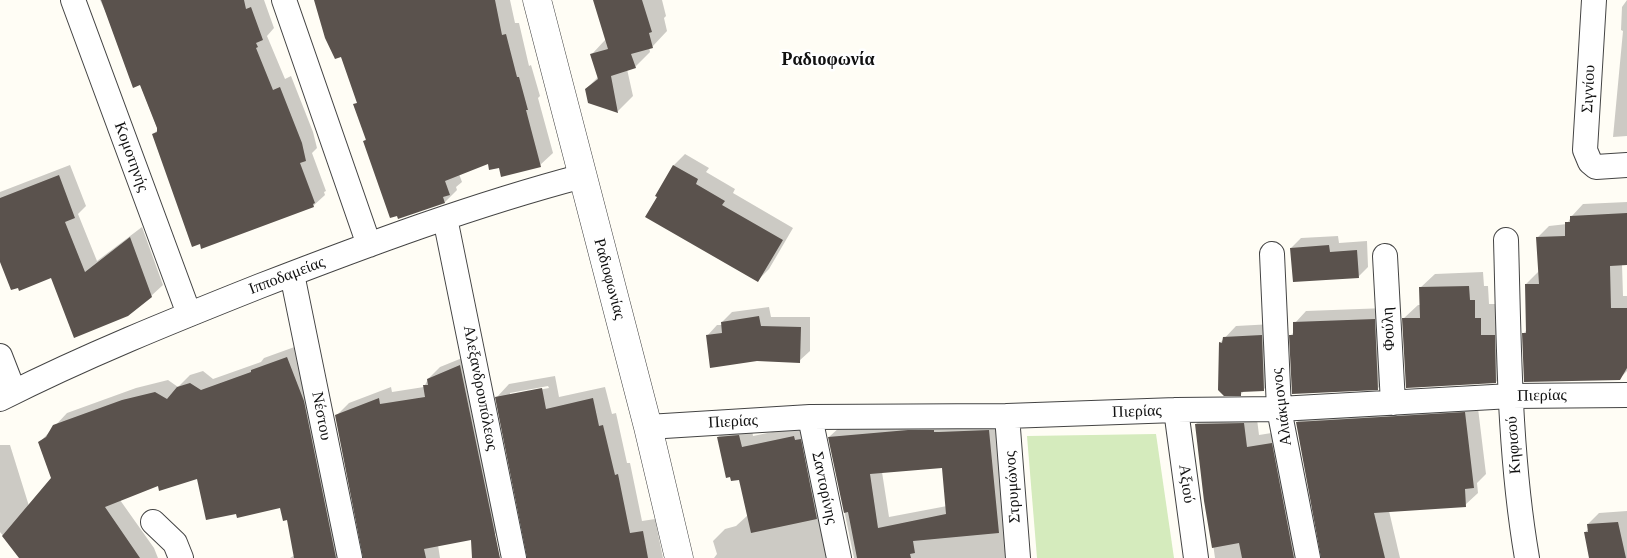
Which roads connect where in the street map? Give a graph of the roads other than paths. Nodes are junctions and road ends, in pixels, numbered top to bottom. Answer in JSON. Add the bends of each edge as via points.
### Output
{"nodes":[{"id":1,"x":73,"y":0,"type":"edge"},
{"id":2,"x":284,"y":0,"type":"edge"},
{"id":3,"x":537,"y":0,"type":"edge"},
{"id":4,"x":1594,"y":0,"type":"edge"},
{"id":5,"x":1627,"y":165,"type":"edge"},
{"id":6,"x":582,"y":176,"type":"junction"},
{"id":7,"x":446,"y":218,"type":"junction"},
{"id":8,"x":1506,"y":240,"type":"dead end"},
{"id":9,"x":369,"y":244,"type":"junction"},
{"id":10,"x":1272,"y":254,"type":"dead end"},
{"id":11,"x":1385,"y":256,"type":"dead end"},
{"id":12,"x":292,"y":274,"type":"junction"},
{"id":13,"x":189,"y":314,"type":"junction"},
{"id":14,"x":0,"y":356,"type":"edge"},
{"id":15,"x":7,"y":395,"type":"edge"},
{"id":16,"x":1627,"y":395,"type":"edge"},
{"id":17,"x":1511,"y":396,"type":"junction"},
{"id":18,"x":1393,"y":403,"type":"junction"},
{"id":19,"x":1280,"y":409,"type":"junction"},
{"id":20,"x":1176,"y":410,"type":"junction"},
{"id":21,"x":1007,"y":416,"type":"junction"},
{"id":22,"x":810,"y":418,"type":"junction"},
{"id":23,"x":648,"y":427,"type":"junction"},
{"id":24,"x":153,"y":522,"type":"dead end"},
{"id":25,"x":181,"y":558,"type":"edge"},
{"id":26,"x":350,"y":558,"type":"edge"},
{"id":27,"x":514,"y":558,"type":"edge"},
{"id":28,"x":679,"y":558,"type":"edge"},
{"id":29,"x":838,"y":558,"type":"edge"},
{"id":30,"x":1018,"y":558,"type":"edge"},
{"id":31,"x":1196,"y":558,"type":"edge"},
{"id":32,"x":1308,"y":558,"type":"edge"},
{"id":33,"x":1527,"y":558,"type":"edge"}],
"edges":[{"from":1,"to":13,"type":"street","name":"Κομοτηνής"},
{"from":2,"to":9,"type":"street"},
{"from":3,"to":6,"type":"street","name":"Ραδιοφωνίας"},
{"from":4,"to":5,"type":"street","name":"Σιγνίου","via":[[1585,150],[1596,167]]},
{"from":6,"to":7,"type":"street","name":"Ιπποδαμείας"},
{"from":6,"to":23,"type":"street","name":"Ραδιοφωνίας"},
{"from":7,"to":9,"type":"street","name":"Ιπποδαμείας"},
{"from":7,"to":27,"type":"street","name":"Αλεξανδρουπόλεως"},
{"from":8,"to":17,"type":"street","name":"Κηφισού"},
{"from":9,"to":12,"type":"street","name":"Ιπποδαμείας"},
{"from":10,"to":19,"type":"street","name":"Αλιάκμονος"},
{"from":11,"to":18,"type":"street","name":"Φούλη"},
{"from":12,"to":13,"type":"street","name":"Ιπποδαμείας"},
{"from":12,"to":26,"type":"street","name":"Νέστου"},
{"from":13,"to":15,"type":"street","name":"Ιπποδαμείας"},
{"from":14,"to":15,"type":"street"},
{"from":16,"to":17,"type":"street","name":"Πιερίας"},
{"from":17,"to":18,"type":"street","name":"Πιερίας"},
{"from":17,"to":33,"type":"street","name":"Κηφισού","via":[[1515,471]]},
{"from":18,"to":19,"type":"street","name":"Πιερίας"},
{"from":19,"to":20,"type":"street","name":"Πιερίας"},
{"from":19,"to":32,"type":"street","name":"Αλιάκμονος"},
{"from":20,"to":21,"type":"street","name":"Πιερίας"},
{"from":20,"to":31,"type":"street","name":"Αξιού"},
{"from":21,"to":22,"type":"street","name":"Πιερίας"},
{"from":21,"to":30,"type":"street","name":"Στρυμώνος"},
{"from":22,"to":23,"type":"street","name":"Πιερίας"},
{"from":22,"to":29,"type":"street","name":"Σαντορίνης"},
{"from":23,"to":28,"type":"street","name":"Ραδιοφωνίας"},
{"from":24,"to":25,"type":"street","via":[[176,542]]}]}
